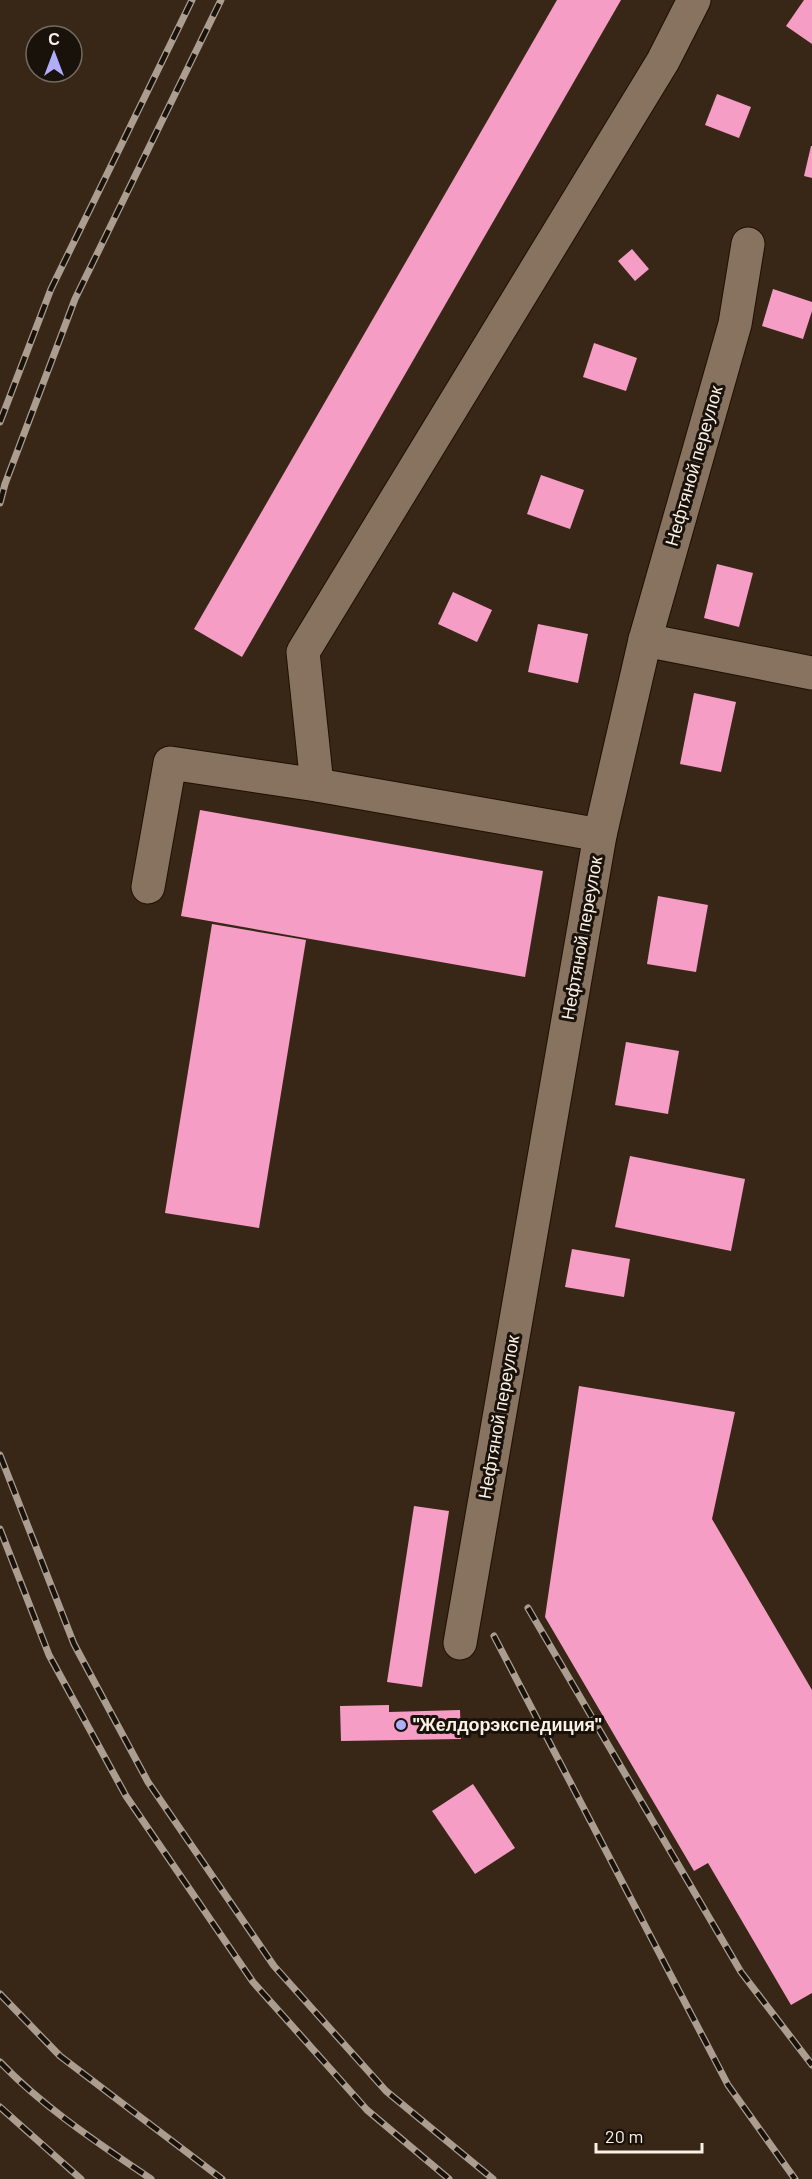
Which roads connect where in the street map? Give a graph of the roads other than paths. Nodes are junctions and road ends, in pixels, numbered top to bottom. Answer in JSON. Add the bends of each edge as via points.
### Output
{"nodes":[{"id":1,"x":694,"y":0,"type":"edge"},
{"id":2,"x":748,"y":244,"type":"dead end"},
{"id":3,"x":645,"y":640,"type":"junction"},
{"id":4,"x":812,"y":673,"type":"edge"},
{"id":5,"x":317,"y":785,"type":"junction"},
{"id":6,"x":600,"y":835,"type":"junction"},
{"id":7,"x":148,"y":887,"type":"dead end"},
{"id":8,"x":460,"y":1643,"type":"dead end"}],
"edges":[{"from":1,"to":5,"type":"street","via":[[663,61],[303,652]]},
{"from":2,"to":3,"type":"street","name":"Нефтяной переулок","via":[[735,324]]},
{"from":3,"to":4,"type":"street"},
{"from":3,"to":6,"type":"street","name":"Нефтяной переулок"},
{"from":5,"to":6,"type":"street"},
{"from":5,"to":7,"type":"street","via":[[170,763]]},
{"from":6,"to":8,"type":"street","name":"Нефтяной переулок"}]}
